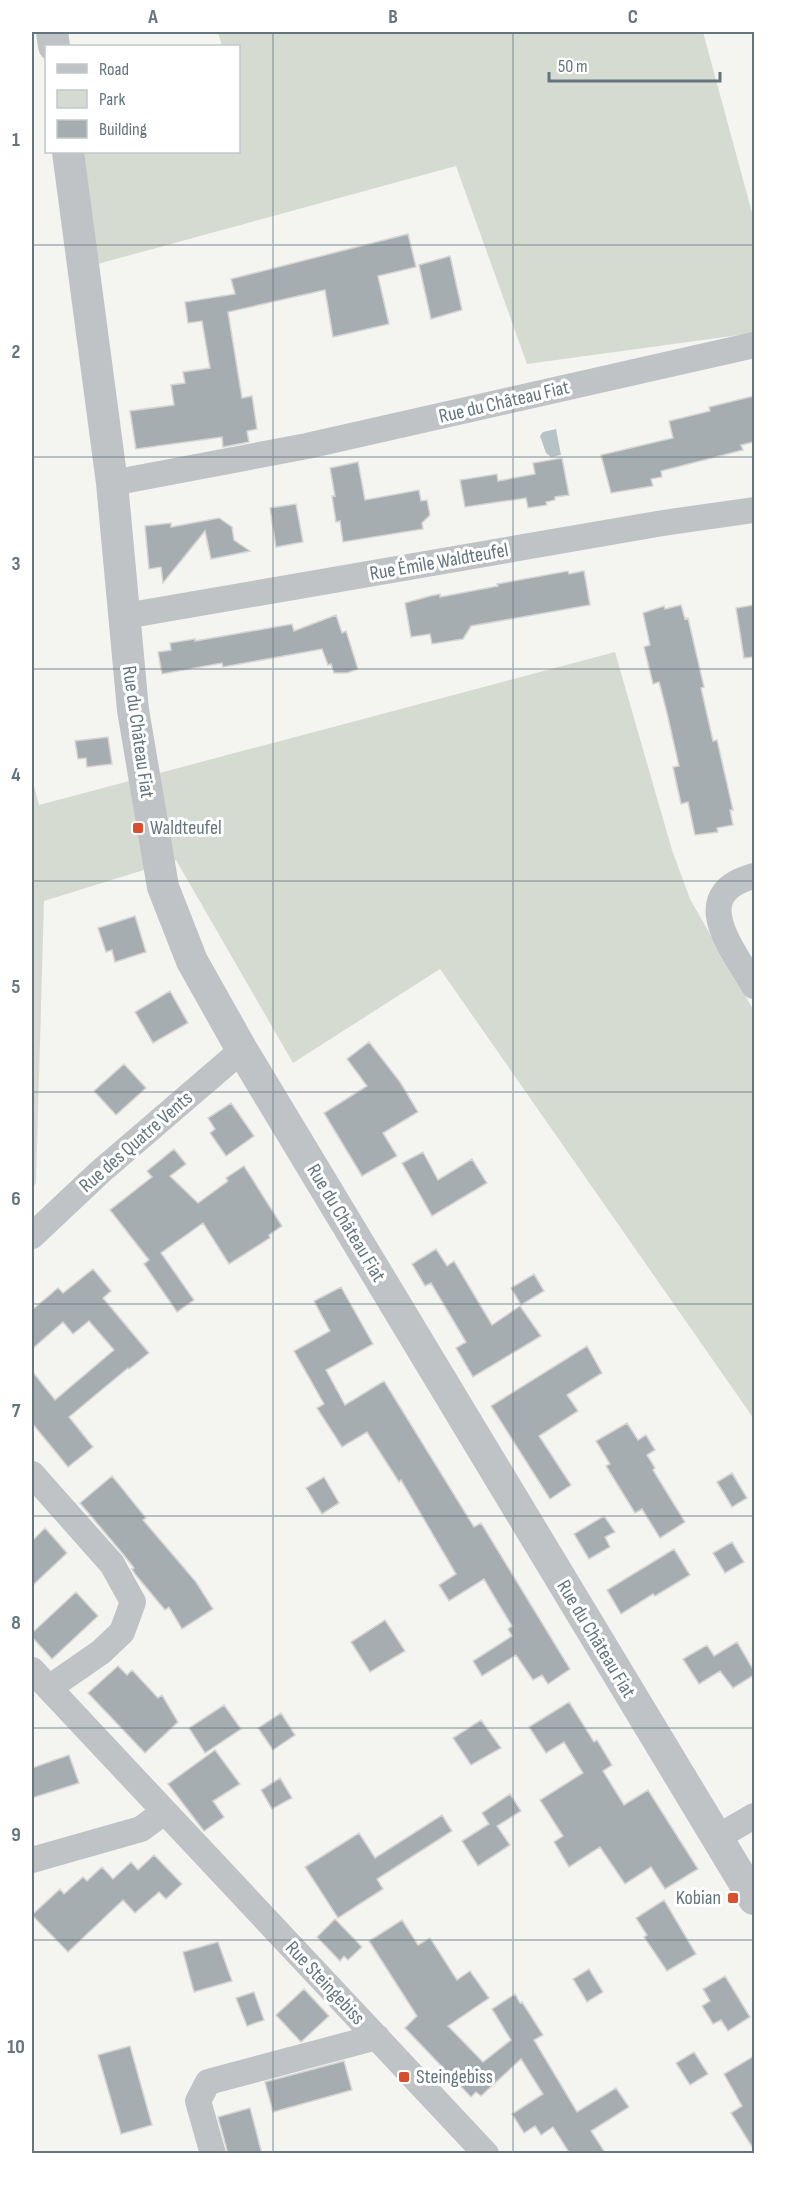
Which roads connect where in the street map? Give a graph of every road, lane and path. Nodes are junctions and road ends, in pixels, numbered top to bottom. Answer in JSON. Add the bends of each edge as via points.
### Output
{"nodes":[{"id":1,"x":68,"y":153,"type":"edge"},
{"id":2,"x":754,"y":345,"type":"edge"},
{"id":3,"x":112,"y":483,"type":"junction"},
{"id":4,"x":754,"y":510,"type":"edge"},
{"id":5,"x":124,"y":616,"type":"junction"},
{"id":6,"x":754,"y":876,"type":"edge"},
{"id":7,"x":754,"y":986,"type":"edge"},
{"id":8,"x":242,"y":1050,"type":"junction"},
{"id":9,"x":32,"y":1236,"type":"edge"},
{"id":10,"x":32,"y":1474,"type":"edge"},
{"id":11,"x":32,"y":1670,"type":"edge"},
{"id":12,"x":49,"y":1688,"type":"junction"},
{"id":13,"x":164,"y":1812,"type":"junction"},
{"id":14,"x":754,"y":1816,"type":"edge"},
{"id":15,"x":716,"y":1838,"type":"junction"},
{"id":16,"x":32,"y":1860,"type":"edge"},
{"id":17,"x":754,"y":1899,"type":"edge"},
{"id":18,"x":377,"y":2037,"type":"junction"},
{"id":19,"x":213,"y":2154,"type":"edge"},
{"id":20,"x":486,"y":2154,"type":"edge"}],
"edges":[{"from":1,"to":3,"type":"street","name":"Rue du Château Fiat"},
{"from":2,"to":3,"type":"street","name":"Rue du Château Fiat","via":[[307,446]]},
{"from":3,"to":5,"type":"street","name":"Rue du Château Fiat"},
{"from":4,"to":5,"type":"street","name":"Rue Émile Waldteufel"},
{"from":5,"to":8,"type":"street","name":"Rue du Château Fiat","via":[[133,710],[163,886],[192,961]]},
{"from":6,"to":7,"type":"street","via":[[734,884],[719,901],[717,912],[724,934]]},
{"from":8,"to":9,"type":"street","name":"Rue des Quatre Vents"},
{"from":8,"to":15,"type":"street","name":"Rue du Château Fiat"},
{"from":10,"to":12,"type":"street","via":[[112,1564],[134,1602],[122,1632],[101,1652]]},
{"from":11,"to":12,"type":"street","name":"Rue Steingebiss"},
{"from":12,"to":13,"type":"street","name":"Rue Steingebiss"},
{"from":13,"to":16,"type":"street","via":[[141,1829]]},
{"from":13,"to":18,"type":"street","name":"Rue Steingebiss"},
{"from":14,"to":15,"type":"street"},
{"from":15,"to":17,"type":"street","name":"Rue du Château Fiat"},
{"from":18,"to":19,"type":"street","via":[[208,2082],[198,2101]]},
{"from":18,"to":20,"type":"street","name":"Rue Steingebiss"}]}
